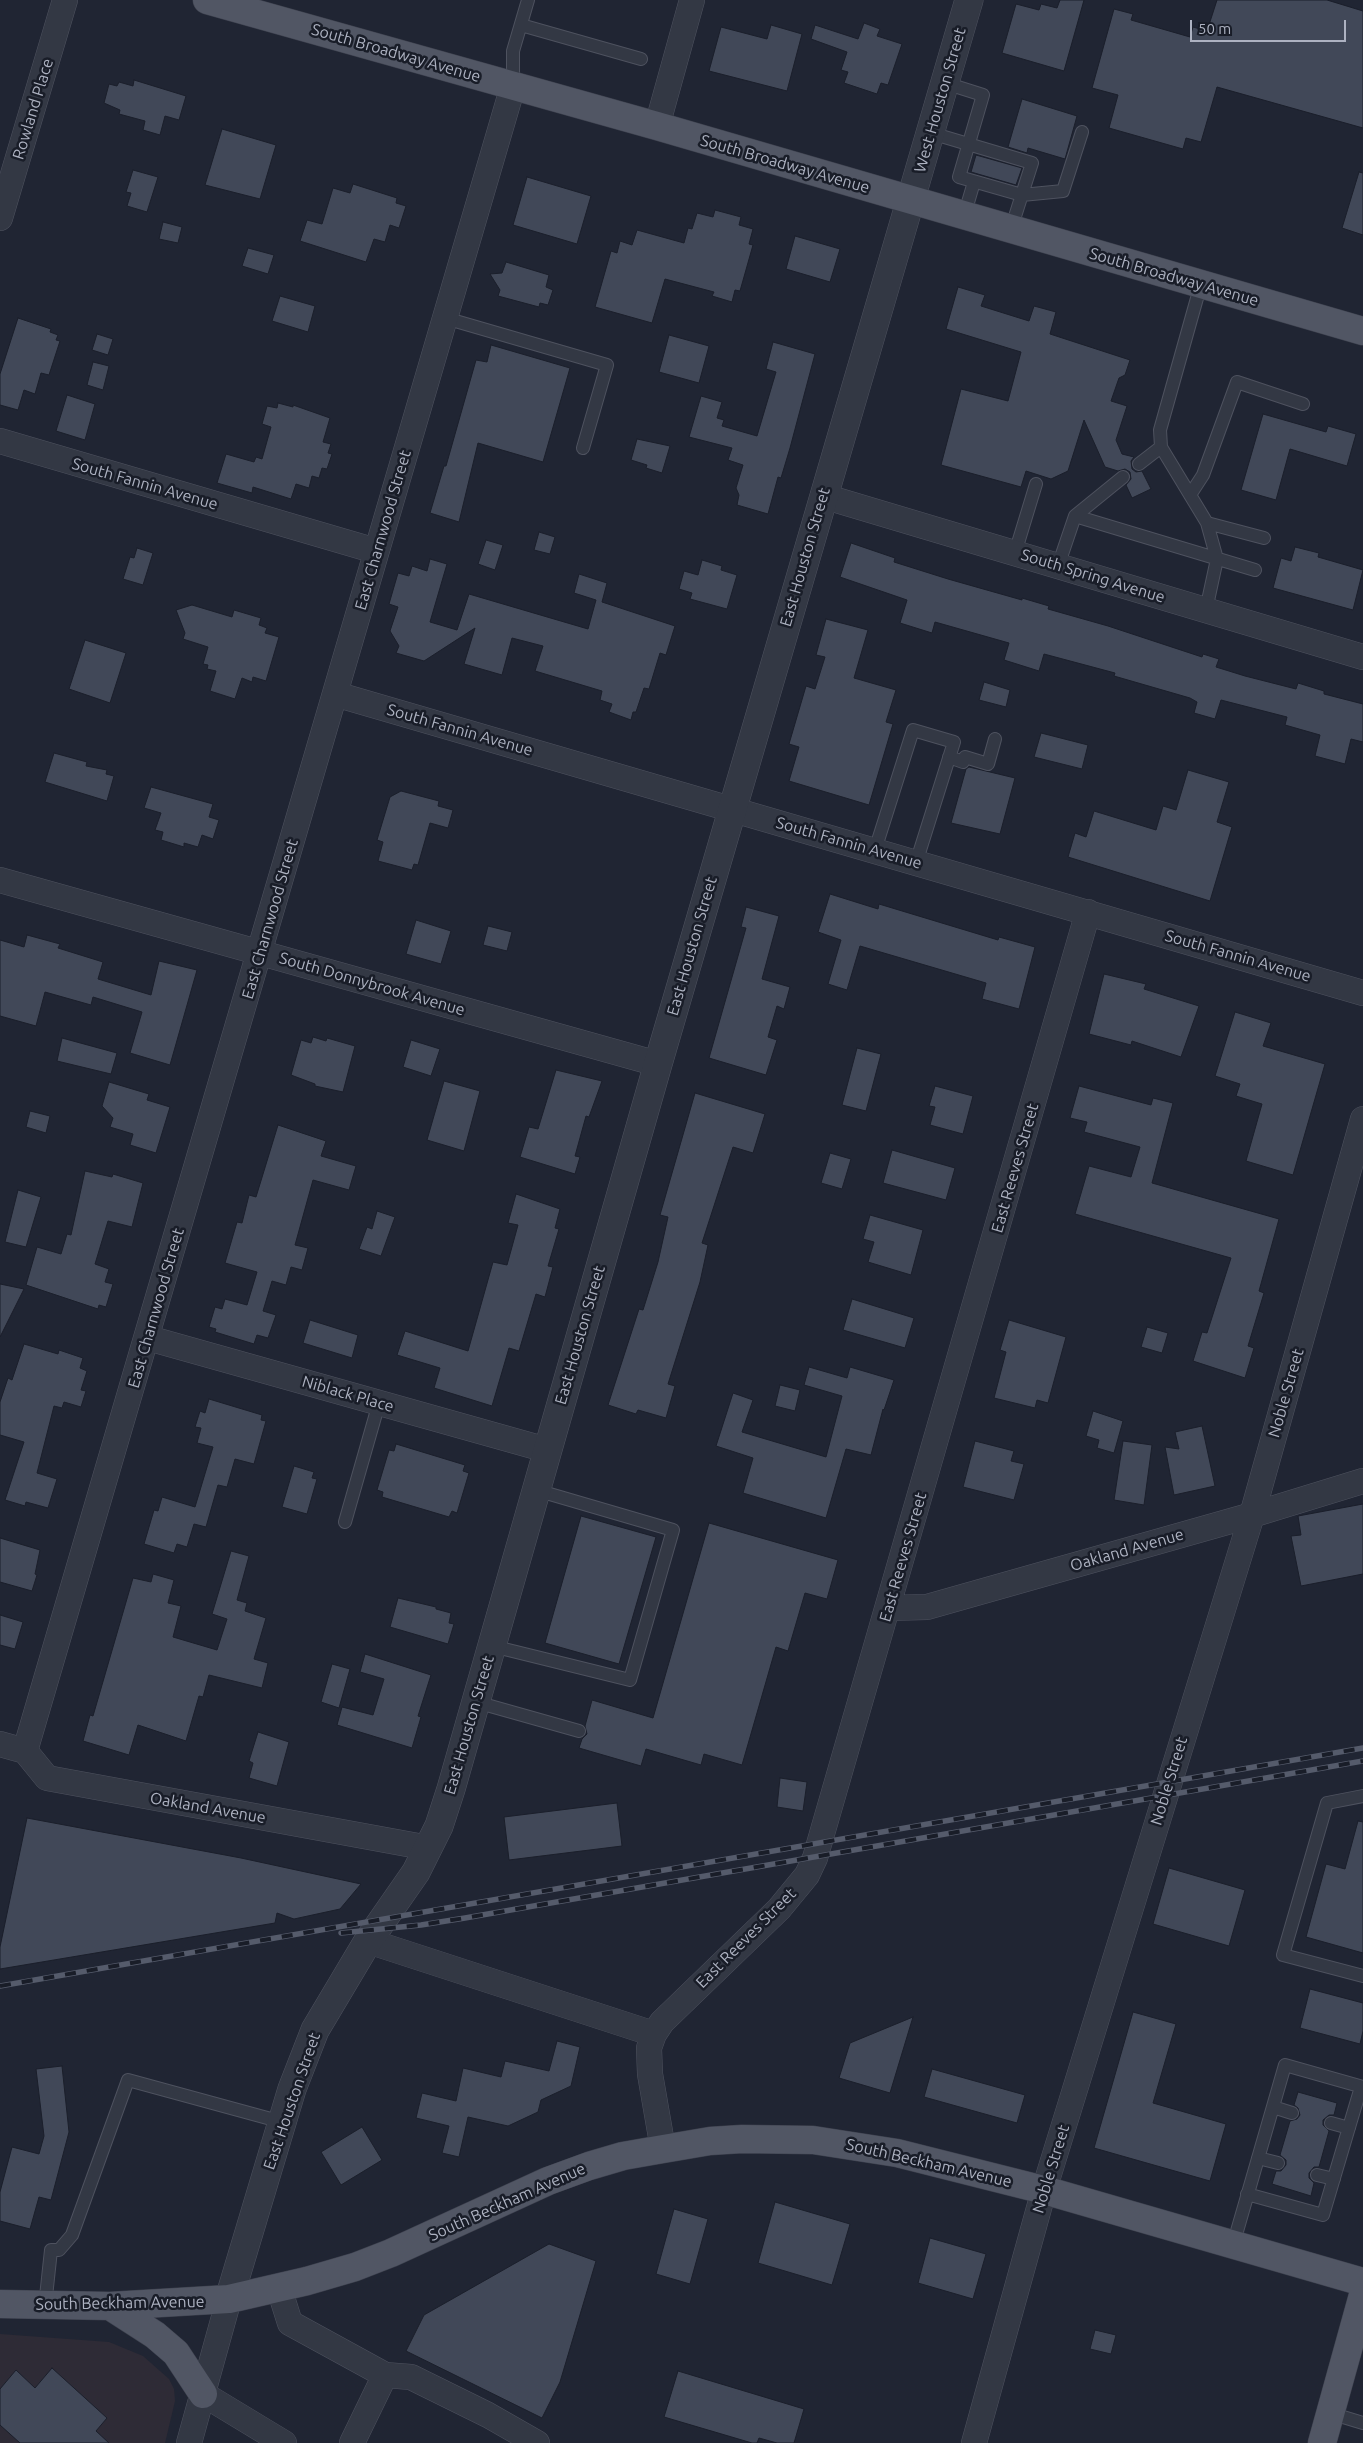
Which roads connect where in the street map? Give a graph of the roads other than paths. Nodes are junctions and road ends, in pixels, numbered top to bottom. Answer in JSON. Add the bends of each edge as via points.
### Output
{"nodes":[{"id":1,"x":65,"y":0,"type":"edge"},
{"id":2,"x":528,"y":0,"type":"edge"},
{"id":3,"x":692,"y":0,"type":"edge"},
{"id":4,"x":968,"y":0,"type":"edge"},
{"id":5,"x":219,"y":2,"type":"edge"},
{"id":6,"x":521,"y":25,"type":"junction"},
{"id":7,"x":641,"y":59,"type":"dead end"},
{"id":8,"x":945,"y":83,"type":"junction"},
{"id":9,"x":513,"y":86,"type":"junction"},
{"id":10,"x":657,"y":126,"type":"junction"},
{"id":11,"x":1082,"y":132,"type":"dead end"},
{"id":12,"x":931,"y":133,"type":"junction"},
{"id":13,"x":968,"y":144,"type":"junction"},
{"id":14,"x":974,"y":182,"type":"junction"},
{"id":15,"x":1022,"y":195,"type":"junction"},
{"id":16,"x":911,"y":200,"type":"junction"},
{"id":17,"x":964,"y":216,"type":"junction"},
{"id":18,"x":0,"y":218,"type":"edge"},
{"id":19,"x":1011,"y":230,"type":"junction"},
{"id":20,"x":1201,"y":284,"type":"junction"},
{"id":21,"x":445,"y":318,"type":"junction"},
{"id":22,"x":1363,"y":331,"type":"edge"},
{"id":23,"x":1303,"y":404,"type":"dead end"},
{"id":24,"x":0,"y":441,"type":"edge"},
{"id":25,"x":1161,"y":447,"type":"junction"},
{"id":26,"x":583,"y":448,"type":"dead end"},
{"id":27,"x":1139,"y":464,"type":"dead end"},
{"id":28,"x":1123,"y":477,"type":"dead end"},
{"id":29,"x":1036,"y":484,"type":"dead end"},
{"id":30,"x":1190,"y":495,"type":"junction"},
{"id":31,"x":823,"y":496,"type":"junction"},
{"id":32,"x":1075,"y":516,"type":"junction"},
{"id":33,"x":1207,"y":523,"type":"junction"},
{"id":34,"x":1264,"y":538,"type":"dead end"},
{"id":35,"x":376,"y":551,"type":"junction"},
{"id":36,"x":1015,"y":553,"type":"junction"},
{"id":37,"x":1217,"y":559,"type":"junction"},
{"id":38,"x":1058,"y":566,"type":"junction"},
{"id":39,"x":1255,"y":570,"type":"dead end"},
{"id":40,"x":1206,"y":610,"type":"junction"},
{"id":41,"x":1363,"y":657,"type":"edge"},
{"id":42,"x":335,"y":694,"type":"junction"},
{"id":43,"x":996,"y":739,"type":"dead end"},
{"id":44,"x":949,"y":757,"type":"junction"},
{"id":45,"x":732,"y":809,"type":"junction"},
{"id":46,"x":875,"y":850,"type":"junction"},
{"id":47,"x":916,"y":863,"type":"junction"},
{"id":48,"x":0,"y":880,"type":"edge"},
{"id":49,"x":1088,"y":912,"type":"junction"},
{"id":50,"x":260,"y":953,"type":"junction"},
{"id":51,"x":1363,"y":993,"type":"edge"},
{"id":52,"x":658,"y":1064,"type":"junction"},
{"id":53,"x":1363,"y":1119,"type":"edge"},
{"id":54,"x":148,"y":1338,"type":"junction"},
{"id":55,"x":379,"y":1403,"type":"junction"},
{"id":56,"x":547,"y":1450,"type":"junction"},
{"id":57,"x":1363,"y":1481,"type":"edge"},
{"id":58,"x":536,"y":1490,"type":"junction"},
{"id":59,"x":1252,"y":1515,"type":"junction"},
{"id":60,"x":345,"y":1522,"type":"dead end"},
{"id":61,"x":888,"y":1608,"type":"junction"},
{"id":62,"x":492,"y":1646,"type":"junction"},
{"id":63,"x":476,"y":1702,"type":"junction"},
{"id":64,"x":579,"y":1731,"type":"dead end"},
{"id":65,"x":0,"y":1744,"type":"edge"},
{"id":66,"x":25,"y":1751,"type":"junction"},
{"id":67,"x":1363,"y":1796,"type":"edge"},
{"id":68,"x":429,"y":1848,"type":"junction"},
{"id":69,"x":368,"y":1941,"type":"junction"},
{"id":70,"x":1363,"y":1976,"type":"edge"},
{"id":71,"x":654,"y":2034,"type":"junction"},
{"id":72,"x":1362,"y":2087,"type":"edge"},
{"id":73,"x":1273,"y":2107,"type":"junction"},
{"id":74,"x":1292,"y":2112,"type":"dead end"},
{"id":75,"x":282,"y":2122,"type":"junction"},
{"id":76,"x":1332,"y":2123,"type":"dead end"},
{"id":77,"x":1348,"y":2128,"type":"junction"},
{"id":78,"x":663,"y":2149,"type":"junction"},
{"id":79,"x":1258,"y":2158,"type":"junction"},
{"id":80,"x":1278,"y":2163,"type":"dead end"},
{"id":81,"x":1317,"y":2174,"type":"dead end"},
{"id":82,"x":1334,"y":2179,"type":"junction"},
{"id":83,"x":1044,"y":2190,"type":"junction"},
{"id":84,"x":1247,"y":2194,"type":"junction"},
{"id":85,"x":1233,"y":2245,"type":"junction"},
{"id":86,"x":1363,"y":2282,"type":"edge"},
{"id":87,"x":279,"y":2288,"type":"junction"},
{"id":88,"x":1363,"y":2295,"type":"edge"},
{"id":89,"x":229,"y":2300,"type":"junction"},
{"id":90,"x":0,"y":2304,"type":"edge"},
{"id":91,"x":45,"y":2306,"type":"junction"},
{"id":92,"x":110,"y":2306,"type":"junction"},
{"id":93,"x":385,"y":2375,"type":"junction"},
{"id":94,"x":203,"y":2394,"type":"junction"},
{"id":95,"x":1330,"y":2414,"type":"junction"},
{"id":96,"x":1363,"y":2423,"type":"edge"},
{"id":97,"x":189,"y":2443,"type":"edge"},
{"id":98,"x":284,"y":2443,"type":"edge"},
{"id":99,"x":352,"y":2443,"type":"edge"},
{"id":100,"x":537,"y":2443,"type":"edge"},
{"id":101,"x":974,"y":2443,"type":"edge"},
{"id":102,"x":1322,"y":2443,"type":"edge"}],
"edges":[{"from":1,"to":18,"type":"street","name":"Rowland Place"},
{"from":2,"to":6,"type":"lane"},
{"from":3,"to":10,"type":"street"},
{"from":4,"to":8,"type":"street","name":"West Houston Street"},
{"from":5,"to":9,"type":"main road","name":"South Broadway Avenue"},
{"from":6,"to":7,"type":"lane"},
{"from":6,"to":9,"type":"lane","via":[[513,51]]},
{"from":8,"to":12,"type":"street","name":"West Houston Street"},
{"from":8,"to":13,"type":"lane","via":[[983,96]]},
{"from":9,"to":10,"type":"main road","name":"South Broadway Avenue"},
{"from":9,"to":21,"type":"street","name":"East Charnwood Street"},
{"from":10,"to":16,"type":"main road","name":"South Broadway Avenue"},
{"from":11,"to":15,"type":"lane","via":[[1063,192]]},
{"from":12,"to":13,"type":"lane"},
{"from":12,"to":16,"type":"street","name":"West Houston Street"},
{"from":13,"to":14,"type":"lane","via":[[959,177]]},
{"from":13,"to":15,"type":"lane","via":[[1032,163]]},
{"from":14,"to":15,"type":"lane","via":[[998,185]]},
{"from":14,"to":17,"type":"lane"},
{"from":15,"to":19,"type":"lane"},
{"from":16,"to":17,"type":"main road","name":"South Broadway Avenue"},
{"from":16,"to":31,"type":"street","name":"East Houston Street"},
{"from":17,"to":19,"type":"main road","name":"South Broadway Avenue"},
{"from":19,"to":20,"type":"main road","name":"South Broadway Avenue"},
{"from":20,"to":22,"type":"main road","name":"South Broadway Avenue"},
{"from":20,"to":25,"type":"lane","via":[[1160,430]]},
{"from":21,"to":26,"type":"lane","via":[[607,365]]},
{"from":21,"to":35,"type":"street","name":"East Charnwood Street"},
{"from":23,"to":30,"type":"lane","via":[[1237,382],[1203,475]]},
{"from":24,"to":35,"type":"street","name":"South Fannin Avenue"},
{"from":25,"to":27,"type":"lane"},
{"from":25,"to":30,"type":"lane"},
{"from":28,"to":32,"type":"lane"},
{"from":29,"to":36,"type":"lane"},
{"from":30,"to":33,"type":"lane"},
{"from":31,"to":36,"type":"street","name":"South Spring Avenue"},
{"from":31,"to":45,"type":"street","name":"East Houston Street"},
{"from":32,"to":37,"type":"lane"},
{"from":32,"to":38,"type":"lane"},
{"from":33,"to":34,"type":"lane"},
{"from":33,"to":37,"type":"lane"},
{"from":35,"to":42,"type":"street","name":"East Charnwood Street"},
{"from":36,"to":38,"type":"street","name":"South Spring Avenue"},
{"from":37,"to":39,"type":"lane"},
{"from":37,"to":40,"type":"lane"},
{"from":38,"to":40,"type":"street","name":"South Spring Avenue"},
{"from":40,"to":41,"type":"street","name":"South Spring Avenue"},
{"from":42,"to":45,"type":"street","name":"South Fannin Avenue"},
{"from":42,"to":50,"type":"street","name":"East Charnwood Street"},
{"from":43,"to":44,"type":"lane","via":[[988,764],[965,757],[963,762]]},
{"from":44,"to":46,"type":"lane","via":[[954,742],[913,730]]},
{"from":44,"to":47,"type":"lane"},
{"from":45,"to":46,"type":"street","name":"South Fannin Avenue"},
{"from":45,"to":52,"type":"street","name":"East Houston Street"},
{"from":46,"to":47,"type":"street","name":"South Fannin Avenue"},
{"from":47,"to":49,"type":"street","name":"South Fannin Avenue"},
{"from":48,"to":50,"type":"street","name":"South Donnybrook Avenue"},
{"from":49,"to":51,"type":"street","name":"South Fannin Avenue"},
{"from":49,"to":61,"type":"street","name":"East Reeves Street"},
{"from":50,"to":52,"type":"street","name":"South Donnybrook Avenue"},
{"from":50,"to":54,"type":"street","name":"East Charnwood Street"},
{"from":52,"to":56,"type":"street","name":"East Houston Street"},
{"from":53,"to":59,"type":"street","name":"Noble Street"},
{"from":54,"to":55,"type":"street","name":"Niblack Place"},
{"from":54,"to":66,"type":"street","name":"East Charnwood Street"},
{"from":55,"to":56,"type":"street","name":"Niblack Place"},
{"from":55,"to":60,"type":"lane"},
{"from":56,"to":58,"type":"street","name":"East Houston Street"},
{"from":57,"to":59,"type":"street","name":"Oakland Avenue"},
{"from":58,"to":62,"type":"street","name":"East Houston Street"},
{"from":58,"to":62,"type":"lane","via":[[673,1530],[630,1680]]},
{"from":59,"to":61,"type":"street","name":"Oakland Avenue","via":[[927,1607]]},
{"from":59,"to":83,"type":"street","name":"Noble Street"},
{"from":61,"to":71,"type":"street","name":"East Reeves Street","via":[[820,1843],[807,1875],[779,1909],[674,2009]]},
{"from":62,"to":63,"type":"street","name":"East Houston Street"},
{"from":63,"to":64,"type":"lane"},
{"from":63,"to":68,"type":"street","name":"East Houston Street","via":[[451,1789]]},
{"from":65,"to":66,"type":"street"},
{"from":66,"to":68,"type":"street","name":"Oakland Avenue","via":[[47,1778]]},
{"from":67,"to":70,"type":"lane","via":[[1327,1803],[1283,1954]]},
{"from":68,"to":69,"type":"street","name":"East Houston Street"},
{"from":69,"to":71,"type":"street"},
{"from":69,"to":75,"type":"street","name":"East Houston Street","via":[[315,2030]]},
{"from":71,"to":78,"type":"street","name":"East Reeves Street","via":[[649,2048],[650,2074]]},
{"from":72,"to":73,"type":"lane","via":[[1285,2065]]},
{"from":72,"to":77,"type":"lane"},
{"from":73,"to":74,"type":"lane"},
{"from":73,"to":79,"type":"lane"},
{"from":75,"to":89,"type":"street","name":"East Houston Street"},
{"from":75,"to":91,"type":"lane","via":[[128,2080],[72,2235],[59,2250],[51,2250]]},
{"from":76,"to":77,"type":"lane"},
{"from":77,"to":82,"type":"lane"},
{"from":78,"to":83,"type":"main road","name":"South Beckham Avenue","via":[[742,2139],[814,2140],[897,2153]]},
{"from":78,"to":87,"type":"main road","name":"South Beckham Avenue","via":[[589,2166],[548,2181],[391,2253],[355,2267]]},
{"from":79,"to":80,"type":"lane"},
{"from":79,"to":84,"type":"lane"},
{"from":81,"to":82,"type":"lane"},
{"from":82,"to":84,"type":"lane","via":[[1323,2215]]},
{"from":83,"to":85,"type":"main road","name":"South Beckham Avenue"},
{"from":83,"to":101,"type":"street","name":"Noble Street"},
{"from":84,"to":85,"type":"lane"},
{"from":85,"to":86,"type":"main road","name":"South Beckham Avenue"},
{"from":87,"to":89,"type":"main road","name":"South Beckham Avenue"},
{"from":87,"to":93,"type":"street","via":[[290,2323]]},
{"from":88,"to":95,"type":"main road"},
{"from":89,"to":92,"type":"main road","name":"South Beckham Avenue"},
{"from":89,"to":94,"type":"street","name":"East Houston Street"},
{"from":90,"to":91,"type":"main road","name":"South Beckham Avenue"},
{"from":91,"to":92,"type":"main road","name":"South Beckham Avenue"},
{"from":92,"to":94,"type":"main road","via":[[176,2353]]},
{"from":93,"to":99,"type":"street"},
{"from":93,"to":100,"type":"street","via":[[411,2377]]},
{"from":94,"to":97,"type":"street","name":"East Houston Street"},
{"from":94,"to":98,"type":"street"},
{"from":95,"to":96,"type":"lane"},
{"from":95,"to":102,"type":"main road"}]}
